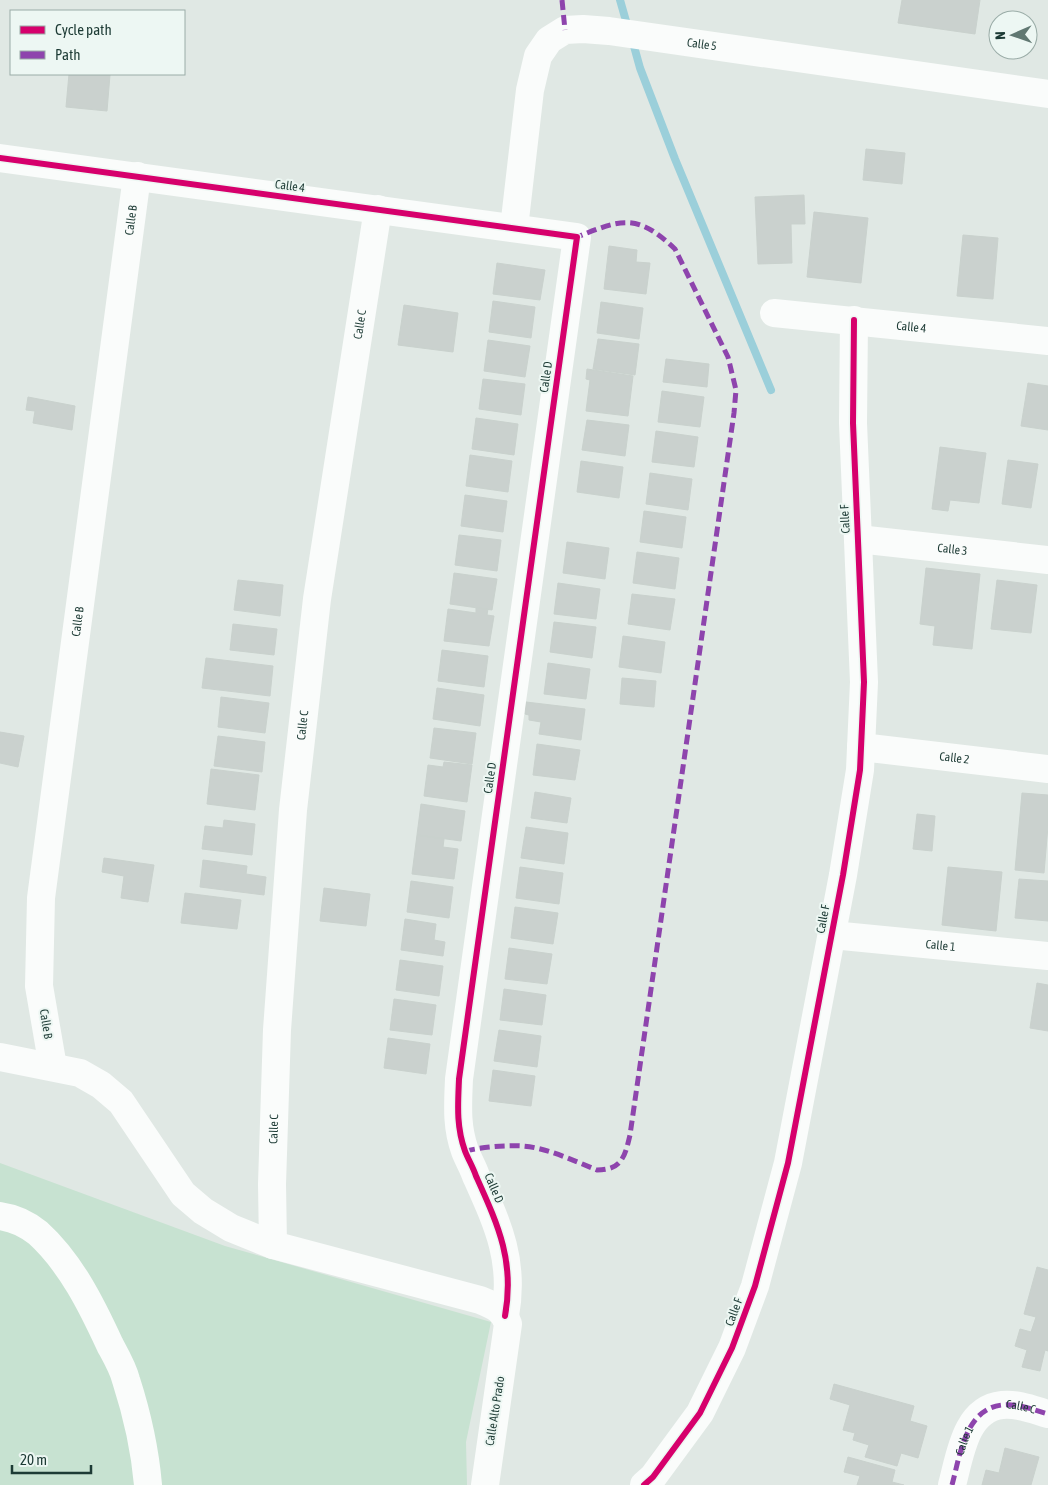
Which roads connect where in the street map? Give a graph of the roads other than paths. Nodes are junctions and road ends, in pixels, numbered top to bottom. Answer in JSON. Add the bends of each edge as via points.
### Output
{"nodes":[{"id":1,"x":1048,"y":94,"type":"edge"},
{"id":2,"x":0,"y":158,"type":"edge"},
{"id":3,"x":138,"y":176,"type":"junction"},
{"id":4,"x":378,"y":209,"type":"junction"},
{"id":5,"x":514,"y":228,"type":"junction"},
{"id":6,"x":577,"y":237,"type":"joint"},
{"id":7,"x":774,"y":313,"type":"dead end"},
{"id":8,"x":854,"y":320,"type":"junction"},
{"id":9,"x":1048,"y":341,"type":"edge"},
{"id":10,"x":858,"y":539,"type":"junction"},
{"id":11,"x":1048,"y":560,"type":"edge"},
{"id":12,"x":861,"y":747,"type":"junction"},
{"id":13,"x":1048,"y":769,"type":"edge"},
{"id":14,"x":832,"y":935,"type":"junction"},
{"id":15,"x":1048,"y":956,"type":"edge"},
{"id":16,"x":0,"y":1057,"type":"edge"},
{"id":17,"x":53,"y":1067,"type":"junction"},
{"id":18,"x":0,"y":1216,"type":"edge"},
{"id":19,"x":273,"y":1245,"type":"junction"},
{"id":20,"x":506,"y":1327,"type":"junction"},
{"id":21,"x":994,"y":1407,"type":"joint"},
{"id":22,"x":1048,"y":1414,"type":"edge"},
{"id":23,"x":148,"y":1485,"type":"edge"},
{"id":24,"x":485,"y":1485,"type":"edge"},
{"id":25,"x":644,"y":1485,"type":"edge"},
{"id":26,"x":952,"y":1485,"type":"edge"}],
"edges":[{"from":1,"to":5,"type":"street","name":"Calle 5","via":[[609,31],[565,30],[549,40],[538,56],[530,90]]},
{"from":2,"to":3,"type":"street","name":"Calle 4"},
{"from":3,"to":4,"type":"street","name":"Calle 4"},
{"from":3,"to":17,"type":"street","name":"Calle B","via":[[41,898],[40,986]]},
{"from":4,"to":5,"type":"street","name":"Calle 4"},
{"from":4,"to":19,"type":"street","name":"Calle C","via":[[316,599],[293,810],[276,1040]]},
{"from":5,"to":6,"type":"street","name":"Calle 4"},
{"from":6,"to":20,"type":"street","name":"Calle D","via":[[459,1079],[458,1118],[465,1150],[503,1241],[509,1296]]},
{"from":7,"to":8,"type":"street","name":"Calle 4"},
{"from":8,"to":9,"type":"street","name":"Calle 4"},
{"from":8,"to":10,"type":"street","name":"Calle F","via":[[853,422]]},
{"from":10,"to":11,"type":"street","name":"Calle 3"},
{"from":10,"to":12,"type":"street","name":"Calle F","via":[[864,682]]},
{"from":12,"to":13,"type":"street","name":"Calle 2"},
{"from":12,"to":14,"type":"street","name":"Calle F","via":[[860,770]]},
{"from":14,"to":15,"type":"street","name":"Calle 1"},
{"from":14,"to":25,"type":"street","name":"Calle F","via":[[788,1163],[755,1286],[732,1348],[700,1412]]},
{"from":16,"to":17,"type":"street"},
{"from":17,"to":19,"type":"street","via":[[80,1073],[101,1085],[120,1102],[183,1194],[203,1211],[231,1228]]},
{"from":18,"to":23,"type":"street","via":[[24,1224],[53,1248],[94,1312],[126,1378]]},
{"from":19,"to":20,"type":"street","via":[[480,1300],[499,1309]]},
{"from":20,"to":24,"type":"street","name":"Calle Alto Prado"},
{"from":21,"to":22,"type":"street","name":"Calle C","via":[[1011,1405]]},
{"from":21,"to":26,"type":"street","name":"Calle 1","via":[[972,1423]]}]}
